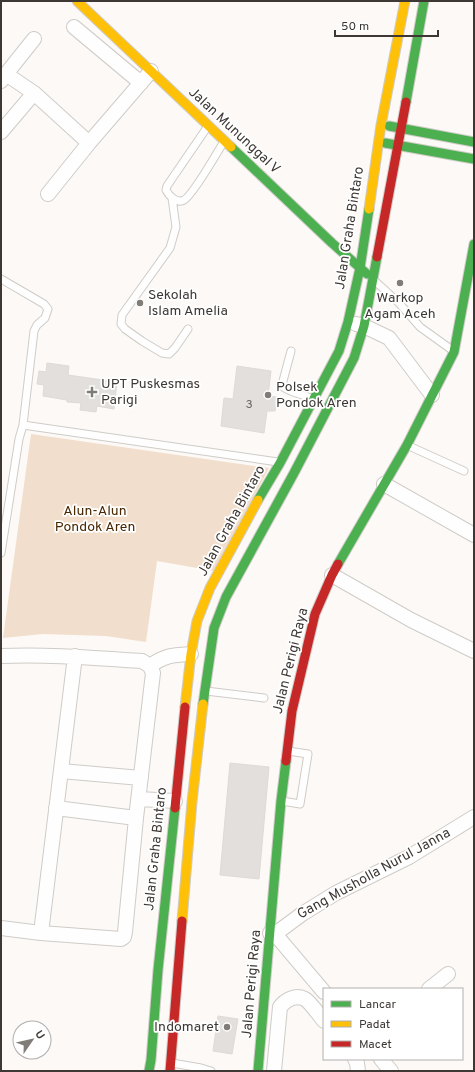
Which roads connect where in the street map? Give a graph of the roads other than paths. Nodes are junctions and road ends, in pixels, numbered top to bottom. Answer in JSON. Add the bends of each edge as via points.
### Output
{"nodes":[{"id":1,"x":77,"y":1,"type":"edge"},
{"id":2,"x":405,"y":1,"type":"edge"},
{"id":3,"x":424,"y":1,"type":"edge"},
{"id":4,"x":74,"y":27,"type":"dead end"},
{"id":5,"x":34,"y":39,"type":"dead end"},
{"id":6,"x":151,"y":71,"type":"junction"},
{"id":7,"x":3,"y":78,"type":"edge"},
{"id":8,"x":141,"y":83,"type":"junction"},
{"id":9,"x":34,"y":93,"type":"junction"},
{"id":10,"x":381,"y":125,"type":"junction"},
{"id":11,"x":208,"y":126,"type":"junction"},
{"id":12,"x":401,"y":128,"type":"junction"},
{"id":13,"x":1,"y":132,"type":"edge"},
{"id":14,"x":224,"y":141,"type":"junction"},
{"id":15,"x":378,"y":142,"type":"junction"},
{"id":16,"x":474,"y":142,"type":"edge"},
{"id":17,"x":89,"y":143,"type":"junction"},
{"id":18,"x":398,"y":145,"type":"junction"},
{"id":19,"x":474,"y":159,"type":"edge"},
{"id":20,"x":48,"y":194,"type":"dead end"},
{"id":21,"x":172,"y":198,"type":"junction"},
{"id":22,"x":474,"y":244,"type":"edge"},
{"id":23,"x":360,"y":268,"type":"junction"},
{"id":24,"x":1,"y":279,"type":"edge"},
{"id":25,"x":373,"y":280,"type":"junction"},
{"id":26,"x":348,"y":322,"type":"junction"},
{"id":27,"x":364,"y":326,"type":"junction"},
{"id":28,"x":188,"y":329,"type":"dead end"},
{"id":29,"x":291,"y":352,"type":"dead end"},
{"id":30,"x":454,"y":352,"type":"junction"},
{"id":31,"x":432,"y":395,"type":"junction"},
{"id":32,"x":314,"y":400,"type":"junction"},
{"id":33,"x":23,"y":425,"type":"junction"},
{"id":34,"x":407,"y":445,"type":"junction"},
{"id":35,"x":280,"y":463,"type":"junction"},
{"id":36,"x":464,"y":471,"type":"dead end"},
{"id":37,"x":294,"y":472,"type":"junction"},
{"id":38,"x":384,"y":484,"type":"junction"},
{"id":39,"x":474,"y":535,"type":"edge"},
{"id":40,"x":1,"y":553,"type":"edge"},
{"id":41,"x":332,"y":575,"type":"junction"},
{"id":42,"x":474,"y":651,"type":"edge"},
{"id":43,"x":191,"y":654,"type":"junction"},
{"id":44,"x":1,"y":656,"type":"edge"},
{"id":45,"x":75,"y":656,"type":"junction"},
{"id":46,"x":150,"y":666,"type":"junction"},
{"id":47,"x":204,"y":691,"type":"junction"},
{"id":48,"x":264,"y":698,"type":"dead end"},
{"id":49,"x":288,"y":750,"type":"junction"},
{"id":50,"x":61,"y":770,"type":"junction"},
{"id":51,"x":141,"y":778,"type":"junction"},
{"id":52,"x":139,"y":799,"type":"junction"},
{"id":53,"x":175,"y":801,"type":"junction"},
{"id":54,"x":281,"y":801,"type":"junction"},
{"id":55,"x":192,"y":802,"type":"junction"},
{"id":56,"x":56,"y":808,"type":"junction"},
{"id":57,"x":474,"y":817,"type":"edge"},
{"id":58,"x":136,"y":818,"type":"junction"},
{"id":59,"x":1,"y":928,"type":"edge"},
{"id":60,"x":40,"y":933,"type":"junction"},
{"id":61,"x":272,"y":933,"type":"junction"},
{"id":62,"x":448,"y":974,"type":"dead end"},
{"id":63,"x":430,"y":988,"type":"edge"},
{"id":64,"x":323,"y":991,"type":"edge"},
{"id":65,"x":323,"y":1020,"type":"edge"},
{"id":66,"x":356,"y":1060,"type":"edge"},
{"id":67,"x":382,"y":1060,"type":"edge"},
{"id":68,"x":163,"y":1063,"type":"edge"},
{"id":69,"x":201,"y":1070,"type":"edge"},
{"id":70,"x":149,"y":1071,"type":"edge"},
{"id":71,"x":211,"y":1071,"type":"edge"},
{"id":72,"x":258,"y":1071,"type":"edge"},
{"id":73,"x":274,"y":1071,"type":"edge"},
{"id":74,"x":358,"y":1071,"type":"edge"},
{"id":75,"x":391,"y":1071,"type":"edge"}],
"edges":[{"from":1,"to":6,"type":"main road","name":"Jalan Mununggal V"},
{"from":2,"to":10,"type":"main road","name":"Jalan Graha Bintaro"},
{"from":3,"to":12,"type":"main road","name":"Jalan Graha Bintaro"},
{"from":4,"to":8,"type":"street"},
{"from":5,"to":7,"type":"street"},
{"from":6,"to":8,"type":"street"},
{"from":6,"to":11,"type":"main road","name":"Jalan Mununggal V"},
{"from":7,"to":9,"type":"street"},
{"from":8,"to":17,"type":"street"},
{"from":9,"to":13,"type":"street"},
{"from":9,"to":17,"type":"street"},
{"from":10,"to":12,"type":"main road"},
{"from":10,"to":15,"type":"main road","name":"Jalan Graha Bintaro"},
{"from":11,"to":14,"type":"main road","name":"Jalan Mununggal V"},
{"from":11,"to":21,"type":"lane","via":[[167,186],[166,190]]},
{"from":12,"to":16,"type":"main road"},
{"from":12,"to":18,"type":"main road","name":"Jalan Graha Bintaro"},
{"from":14,"to":21,"type":"lane","via":[[188,197],[183,201]]},
{"from":14,"to":23,"type":"main road","name":"Jalan Mununggal V"},
{"from":15,"to":18,"type":"main road"},
{"from":15,"to":23,"type":"main road","name":"Jalan Graha Bintaro"},
{"from":17,"to":20,"type":"street"},
{"from":18,"to":19,"type":"main road"},
{"from":18,"to":25,"type":"main road","name":"Jalan Graha Bintaro"},
{"from":21,"to":28,"type":"lane","via":[[176,227],[170,248],[122,315],[121,324],[142,341],[168,354],[176,348]]},
{"from":22,"to":30,"type":"main road","name":"Jalan Perigi Raya"},
{"from":23,"to":25,"type":"main road","name":"Jalan Mununggal V"},
{"from":23,"to":26,"type":"main road","name":"Jalan Graha Bintaro"},
{"from":24,"to":33,"type":"lane","via":[[44,304],[48,309],[45,318],[34,331]]},
{"from":25,"to":27,"type":"main road","name":"Jalan Graha Bintaro"},
{"from":25,"to":30,"type":"lane","via":[[399,303],[420,327]]},
{"from":26,"to":27,"type":"street"},
{"from":26,"to":32,"type":"main road","name":"Jalan Graha Bintaro","via":[[339,352]]},
{"from":27,"to":31,"type":"street","via":[[389,338]]},
{"from":27,"to":37,"type":"main road","name":"Jalan Graha Bintaro","via":[[354,358]]},
{"from":29,"to":32,"type":"lane","via":[[283,387]]},
{"from":30,"to":31,"type":"main road","name":"Jalan Perigi Raya"},
{"from":31,"to":34,"type":"main road","name":"Jalan Perigi Raya"},
{"from":32,"to":35,"type":"main road","name":"Jalan Graha Bintaro"},
{"from":33,"to":35,"type":"lane"},
{"from":33,"to":40,"type":"lane","via":[[18,439]]},
{"from":34,"to":36,"type":"lane"},
{"from":34,"to":38,"type":"main road","name":"Jalan Perigi Raya"},
{"from":35,"to":37,"type":"street"},
{"from":35,"to":43,"type":"main road","name":"Jalan Graha Bintaro","via":[[210,588],[197,621]]},
{"from":37,"to":47,"type":"main road","name":"Jalan Graha Bintaro","via":[[226,597],[214,628]]},
{"from":38,"to":39,"type":"street"},
{"from":38,"to":41,"type":"main road","name":"Jalan Perigi Raya"},
{"from":41,"to":42,"type":"street","via":[[411,620]]},
{"from":41,"to":49,"type":"main road","name":"Jalan Perigi Raya","via":[[315,614],[292,711]]},
{"from":43,"to":46,"type":"street","via":[[159,659]]},
{"from":43,"to":53,"type":"main road","name":"Jalan Graha Bintaro"},
{"from":44,"to":45,"type":"street"},
{"from":45,"to":46,"type":"street","via":[[142,662]]},
{"from":45,"to":50,"type":"street"},
{"from":46,"to":51,"type":"street","via":[[153,673]]},
{"from":47,"to":48,"type":"lane"},
{"from":47,"to":55,"type":"main road","name":"Jalan Graha Bintaro"},
{"from":49,"to":54,"type":"main road","name":"Jalan Perigi Raya"},
{"from":49,"to":54,"type":"lane","via":[[308,754],[300,804]]},
{"from":50,"to":51,"type":"street"},
{"from":50,"to":56,"type":"street"},
{"from":51,"to":52,"type":"street"},
{"from":52,"to":53,"type":"street"},
{"from":52,"to":58,"type":"street"},
{"from":53,"to":55,"type":"main road"},
{"from":53,"to":68,"type":"main road","name":"Jalan Graha Bintaro","via":[[158,970]]},
{"from":54,"to":61,"type":"main road","name":"Jalan Perigi Raya"},
{"from":55,"to":68,"type":"main road","name":"Jalan Graha Bintaro","via":[[176,979]]},
{"from":56,"to":58,"type":"street"},
{"from":56,"to":60,"type":"street"},
{"from":57,"to":61,"type":"street","name":"Gang Musholla Nurul Janna","via":[[409,857],[336,893]]},
{"from":58,"to":60,"type":"street","via":[[124,937],[121,939]]},
{"from":59,"to":60,"type":"street"},
{"from":61,"to":64,"type":"street"},
{"from":61,"to":72,"type":"main road","name":"Jalan Perigi Raya"},
{"from":62,"to":63,"type":"street"},
{"from":65,"to":73,"type":"street","via":[[301,997],[284,1002],[280,1007]]},
{"from":66,"to":74,"type":"street"},
{"from":67,"to":75,"type":"street"},
{"from":68,"to":69,"type":"lane"},
{"from":68,"to":70,"type":"main road","name":"Jalan Graha Bintaro"},
{"from":69,"to":71,"type":"lane"}]}
